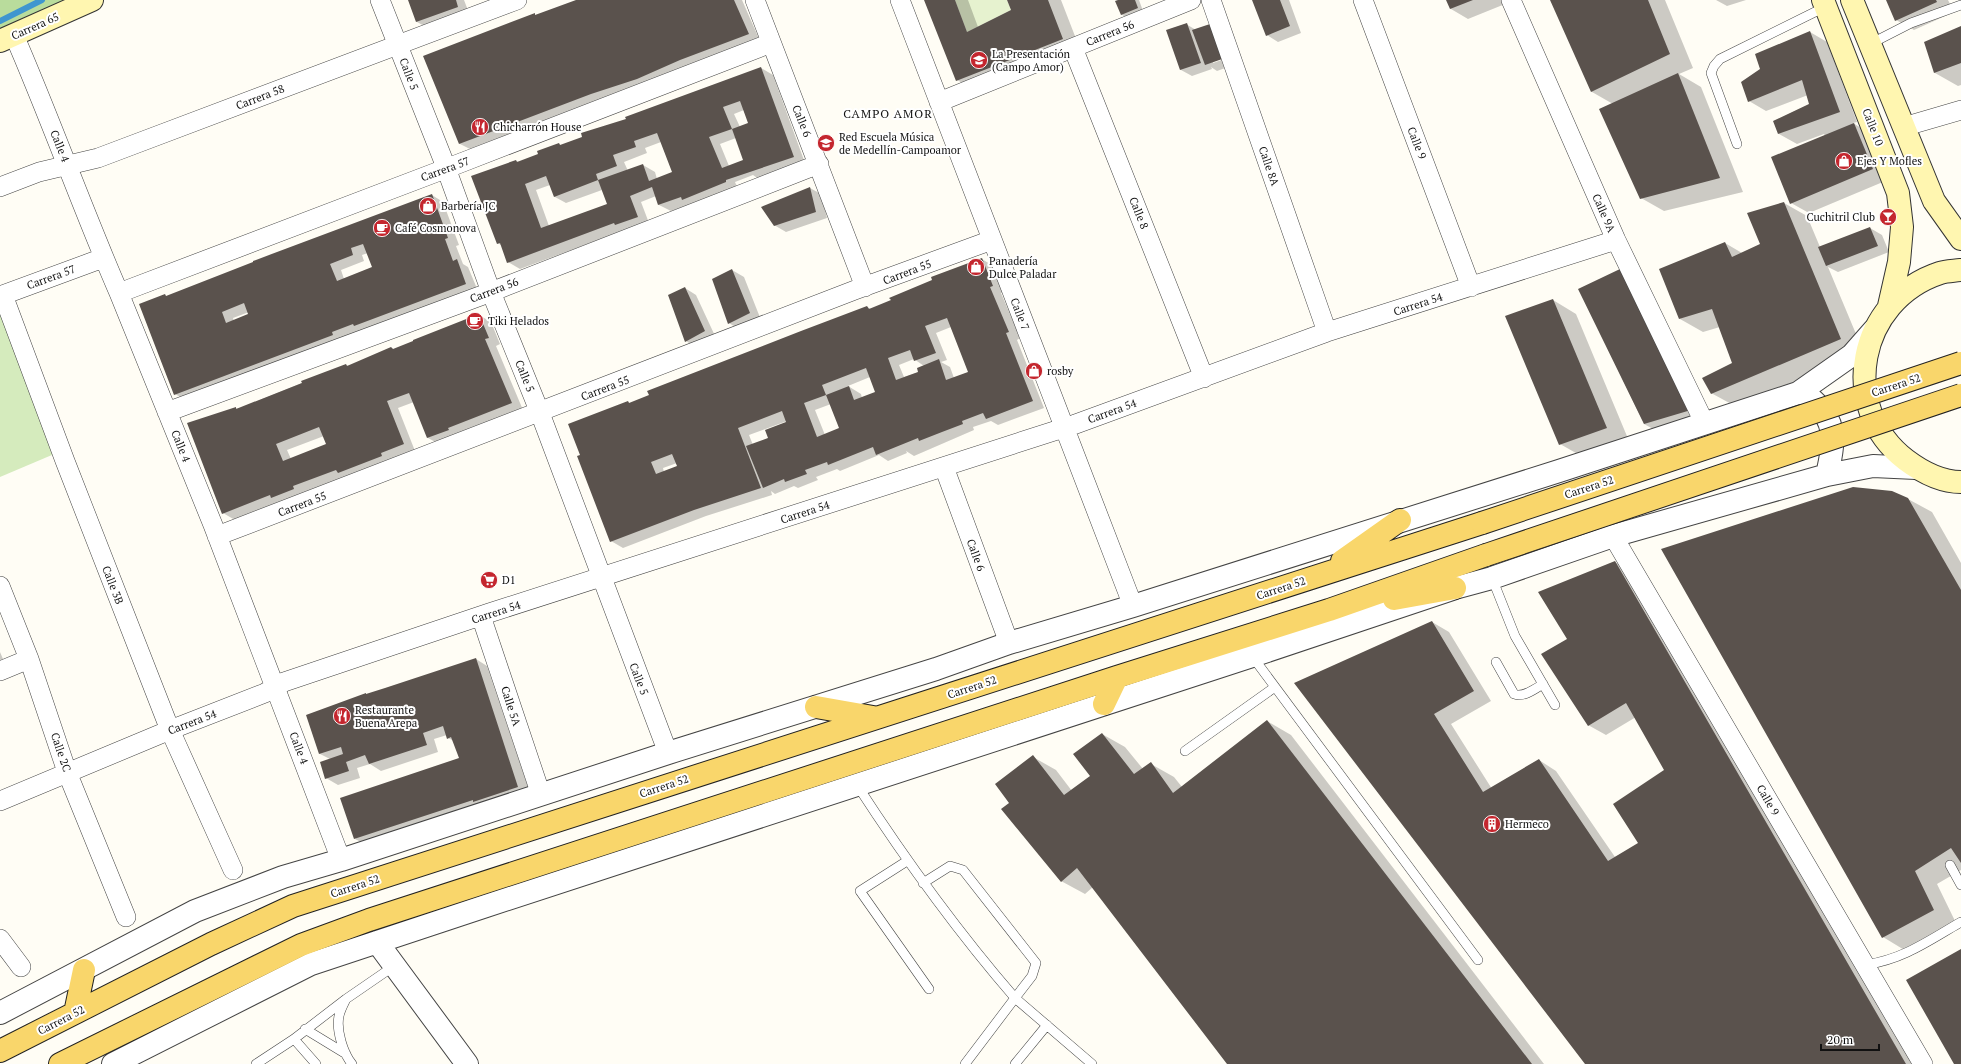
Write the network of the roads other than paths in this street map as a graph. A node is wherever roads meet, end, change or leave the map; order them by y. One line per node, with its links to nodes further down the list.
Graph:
1 (92, 0): 14 (main road, Carrera 65)
2 (380, 0): 17 (street, Calle 5)
3 (518, 0): 17 (street, Carrera 58)
4 (755, 0): 15 (street, Calle 6)
5 (900, 0): 19 (street, Calle 7)
6 (1191, 0): 18 (street, Carrera 56)
7 (1211, 0): 39 (street, Calle 8A)
8 (1363, 0): 33 (street, Calle 9)
9 (1511, 0): 29 (street, Calle 9A)
10 (1852, 0): 16 (main road)
11 (1824, 3): 22 (lane); 37 (main road, Calle 10)
12 (1949, 4): 13 (lane); 16 (lane)
13 (1961, 5)
14 (7, 38): 24 (street, Calle 4)
15 (771, 43): 23 (street, Calle 6); 25 (street, Carrera 57)
16 (1870, 44): 21 (main road)
17 (399, 45): 24 (street, Carrera 58); 25 (street, Calle 5)
18 (1073, 48): 19 (street, Carrera 56); 41 (street, Calle 8)
19 (939, 102): 28 (street, Calle 7)
20 (1961, 110): 21 (street)
21 (1903, 127): 27 (main road)
22 (1738, 144)
23 (819, 164): 32 (street, Calle 6); 34 (street, Carrera 56)
24 (68, 166): 26 (street, Carrera 58); 30 (street, Calle 4)
25 (446, 168): 34 (street, Calle 5); 35 (street, Carrera 57)
26 (0, 187)
27 (1961, 239)
28 (992, 240): 32 (street, Carrera 55); 47 (street, Calle 7)
29 (1616, 240): 33 (street, Carrera 54); 46 (street, Calle 9A)
30 (103, 258): 35 (street, Calle 4); 36 (street, Carrera 57)
31 (1961, 270): 37 (main road)
32 (865, 287): 45 (street, Carrera 55)
33 (1471, 287): 39 (street, Carrera 54)
34 (491, 292): 44 (street, Carrera 56); 45 (street, Calle 5)
35 (119, 293): 44 (street, Calle 4)
36 (1, 296): 76 (street, Calle 3B)
37 (1889, 306): 38 (main road)
38 (1874, 330): 42 (street); 49 (main road)
39 (1327, 332): 41 (street, Carrera 54)
40 (1961, 363): 55 (main road, Carrera 52, bridge)
41 (1204, 378): 47 (street, Carrera 54)
42 (1798, 393): 46 (street); 50 (street)
43 (1961, 395): 61 (main road, bridge)
44 (167, 412): 53 (street, Calle 4)
45 (540, 413): 53 (street, Carrera 55); 56 (street, Calle 5)
46 (1704, 422): 52 (street)
47 (1064, 427): 48 (street, Carrera 54); 60 (street, Calle 7)
48 (944, 468): 56 (street, Carrera 54); 63 (street, Calle 6)
49 (1916, 468): 50 (street); 51 (main road)
50 (1827, 475): 54 (street)
51 (1958, 484)
52 (1400, 520): 55 (main road); 60 (street)
53 (217, 536): 71 (street, Calle 4)
54 (1613, 536): 57 (street); 94 (street, Calle 9)
55 (1325, 574): 75 (main road, Carrera 52)
56 (601, 578): 62 (street, Carrera 54); 78 (street, Calle 5)
57 (1492, 578): 59 (street); 69 (lane)
58 (0, 586): 65 (street, Calle 2C)
59 (1455, 588): 61 (main road); 64 (street)
60 (1133, 606): 63 (street)
61 (1329, 610): 68 (main road)
62 (481, 616): 71 (street, Carrera 54); 81 (street, Calle 5A)
63 (1009, 643): 74 (street)
64 (1252, 656): 70 (lane); 72 (street)
65 (30, 659): 67 (street); 79 (street, Calle 2C)
66 (1496, 662): 69 (lane)
67 (0, 671)
68 (1117, 677): 72 (main road); 108 (main road)
69 (1543, 684): 73 (lane)
70 (1276, 687): 77 (lane); 93 (lane)
71 (274, 688): 76 (street, Carrera 54); 83 (street, Calle 4)
72 (1104, 704): 80 (street)
73 (1555, 704)
74 (816, 707): 75 (main road); 78 (street)
75 (876, 718): 102 (main road, Carrera 52)
76 (170, 730): 79 (street, Carrera 54); 86 (street, Calle 3B)
77 (1185, 751)
78 (668, 753): 81 (street)
79 (67, 772): 82 (street, Carrera 54); 89 (street, Calle 2C)
80 (857, 785): 84 (lane); 92 (street)
81 (541, 795): 83 (street)
82 (0, 801)
83 (341, 860): 97 (street)
84 (907, 861): 87 (lane); 98 (lane)
85 (1950, 865): 88 (lane)
86 (233, 870)
87 (923, 883): 99 (lane); 99 (lane)
88 (1961, 885)
89 (126, 917)
90 (1961, 922): 94 (lane)
91 (0, 939): 96 (street)
92 (377, 942): 95 (street); 109 (street)
93 (1478, 960)
94 (1865, 965): 117 (street, Calle 9)
95 (394, 966): 100 (lane); 113 (street)
96 (21, 967)
97 (84, 970): 101 (street); 102 (main road)
98 (929, 989)
99 (1015, 998): 103 (lane); 114 (lane)
100 (346, 999): 104 (lane); 107 (lane)
101 (0, 1013)
102 (75, 1013): 106 (main road, Carrera 52)
103 (1047, 1025): 115 (lane); 116 (lane)
104 (306, 1029): 105 (lane); 107 (lane)
105 (294, 1039): 110 (lane); 111 (lane)
106 (0, 1051)
107 (346, 1054): 112 (lane)
108 (69, 1062)
109 (113, 1064)
110 (256, 1064)
111 (316, 1064)
112 (352, 1064)
113 (467, 1064)
114 (965, 1064)
115 (1015, 1064)
116 (1092, 1064)
117 (1923, 1064)

